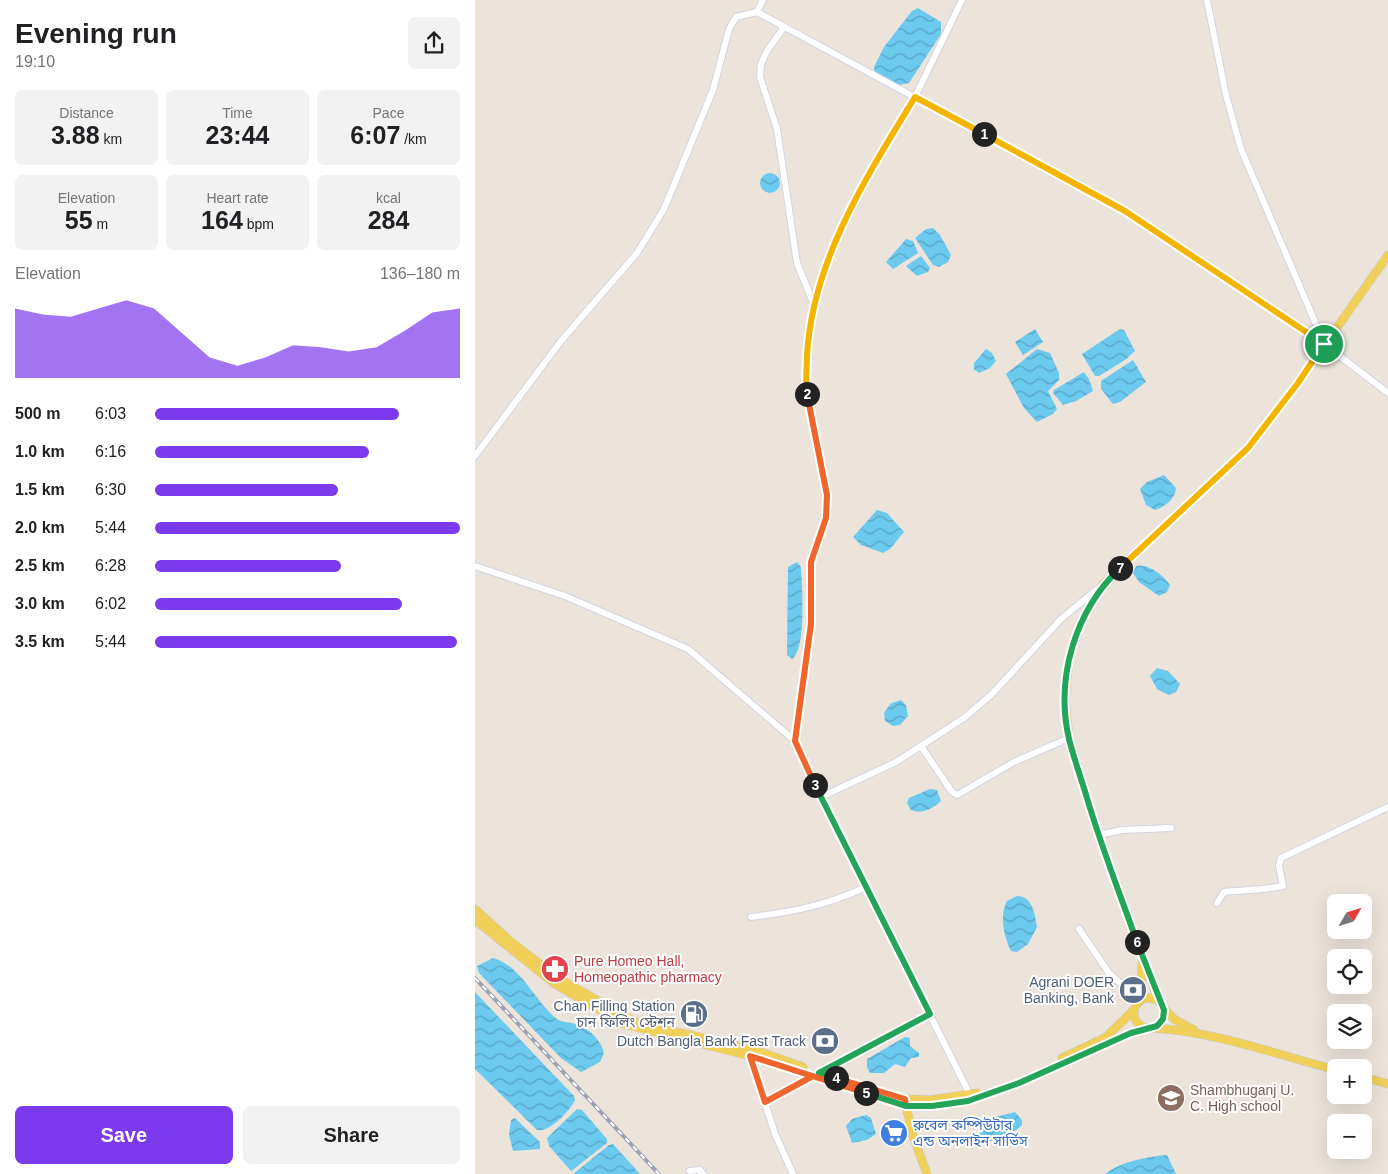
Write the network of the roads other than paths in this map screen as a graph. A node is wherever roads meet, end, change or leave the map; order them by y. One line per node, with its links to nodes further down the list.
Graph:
1 (763, 0): 4 (street)
2 (962, 0): 6 (street)
3 (1207, 0): 9 (street)
4 (757, 12): 5 (street); 11 (street)
5 (785, 27): 6 (street); 8 (street)
6 (915, 97): 8 (street); 9 (street)
7 (1388, 256): 9 (main road)
8 (813, 305): 15 (street)
9 (1324, 344): 10 (street); 13 (main road)
10 (1388, 393)
11 (475, 456)
12 (475, 566): 15 (street)
13 (1103, 584): 14 (main road); 16 (street)
14 (1069, 738): 16 (street); 20 (main road)
15 (795, 741): 17 (street)
16 (921, 746): 17 (street)
17 (821, 797): 21 (street)
18 (1388, 807): 22 (street)
19 (1171, 828): 20 (street)
20 (1099, 835): 27 (main road)
21 (866, 887): 24 (street); 30 (street)
22 (1217, 903)
23 (475, 909): 35 (main road)
24 (751, 917)
25 (475, 920): 33 (main road)
26 (1079, 929): 29 (street)
27 (1141, 954): 28 (main road); 29 (main road)
28 (1161, 1004): 29 (main road); 31 (main road); 32 (main road)
29 (1136, 1005): 31 (main road); 38 (main road)
30 (930, 1014): 35 (street); 38 (street)
31 (1151, 1028): 32 (main road); 40 (main road)
32 (1205, 1036): 34 (main road)
33 (750, 1056): 35 (main road); 39 (street)
34 (1327, 1068)
35 (816, 1074): 39 (street); 40 (main road)
36 (1372, 1079): 37 (main road)
37 (1388, 1084)
38 (970, 1096): 40 (main road)
39 (765, 1102): 43 (street)
40 (905, 1103): 44 (main road)
41 (690, 1171): 42 (street)
42 (703, 1174)
43 (793, 1174)
44 (927, 1174)

